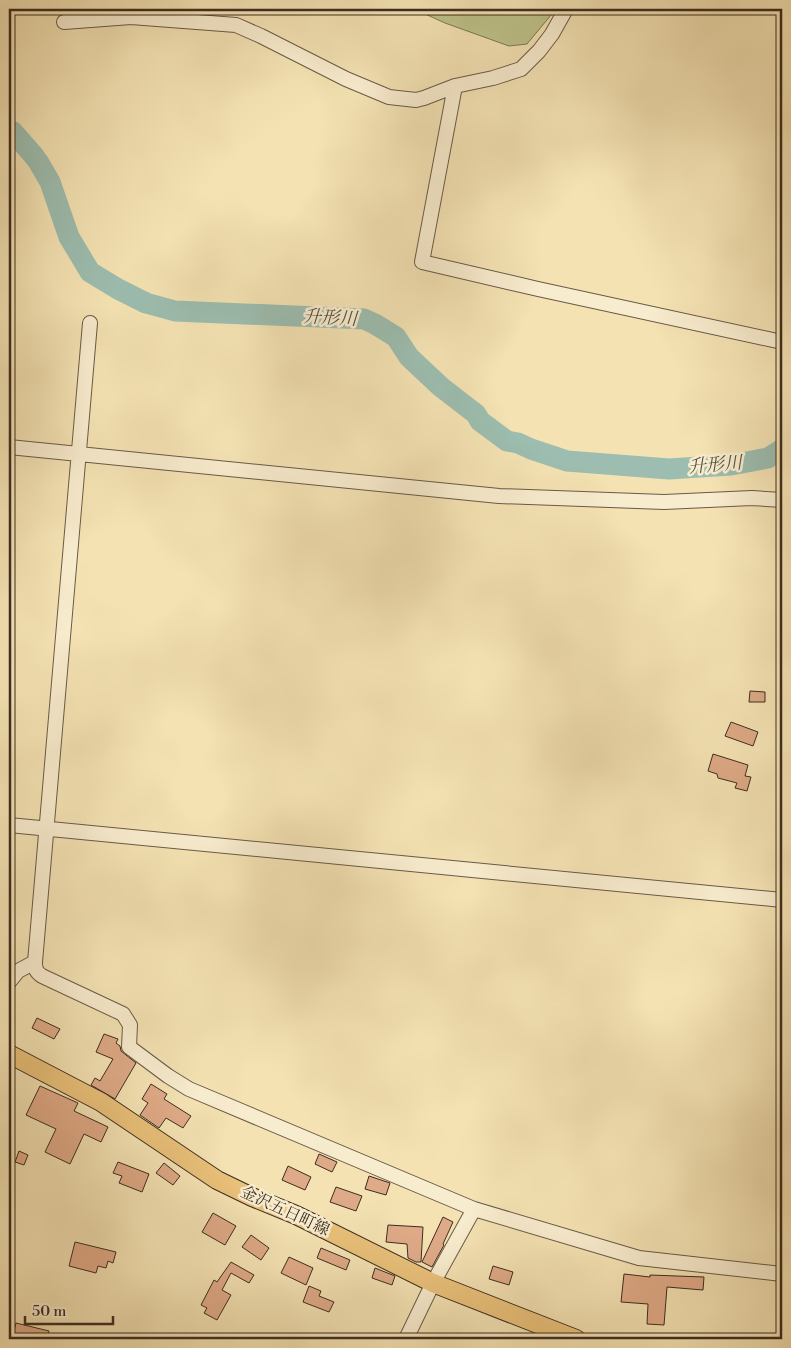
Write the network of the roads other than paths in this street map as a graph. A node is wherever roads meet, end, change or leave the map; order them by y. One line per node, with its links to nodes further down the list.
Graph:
1 (566, 9): 3 (street)
2 (64, 22): 3 (street)
3 (456, 86): 5 (street)
4 (90, 323): 7 (street)
5 (782, 342)
6 (9, 447): 7 (street)
7 (79, 453): 8 (street); 10 (street)
8 (782, 500)
9 (9, 825): 10 (street)
10 (47, 829): 11 (street); 12 (street)
11 (782, 900)
12 (35, 962): 13 (street); 15 (street)
13 (9, 982)
14 (9, 1054): 17 (main road, 金沢五日町線)
15 (474, 1209): 16 (street); 17 (street)
16 (782, 1274)
17 (433, 1283): 18 (street); 19 (main road, 金沢五日町線)
18 (406, 1339)
19 (576, 1339)

